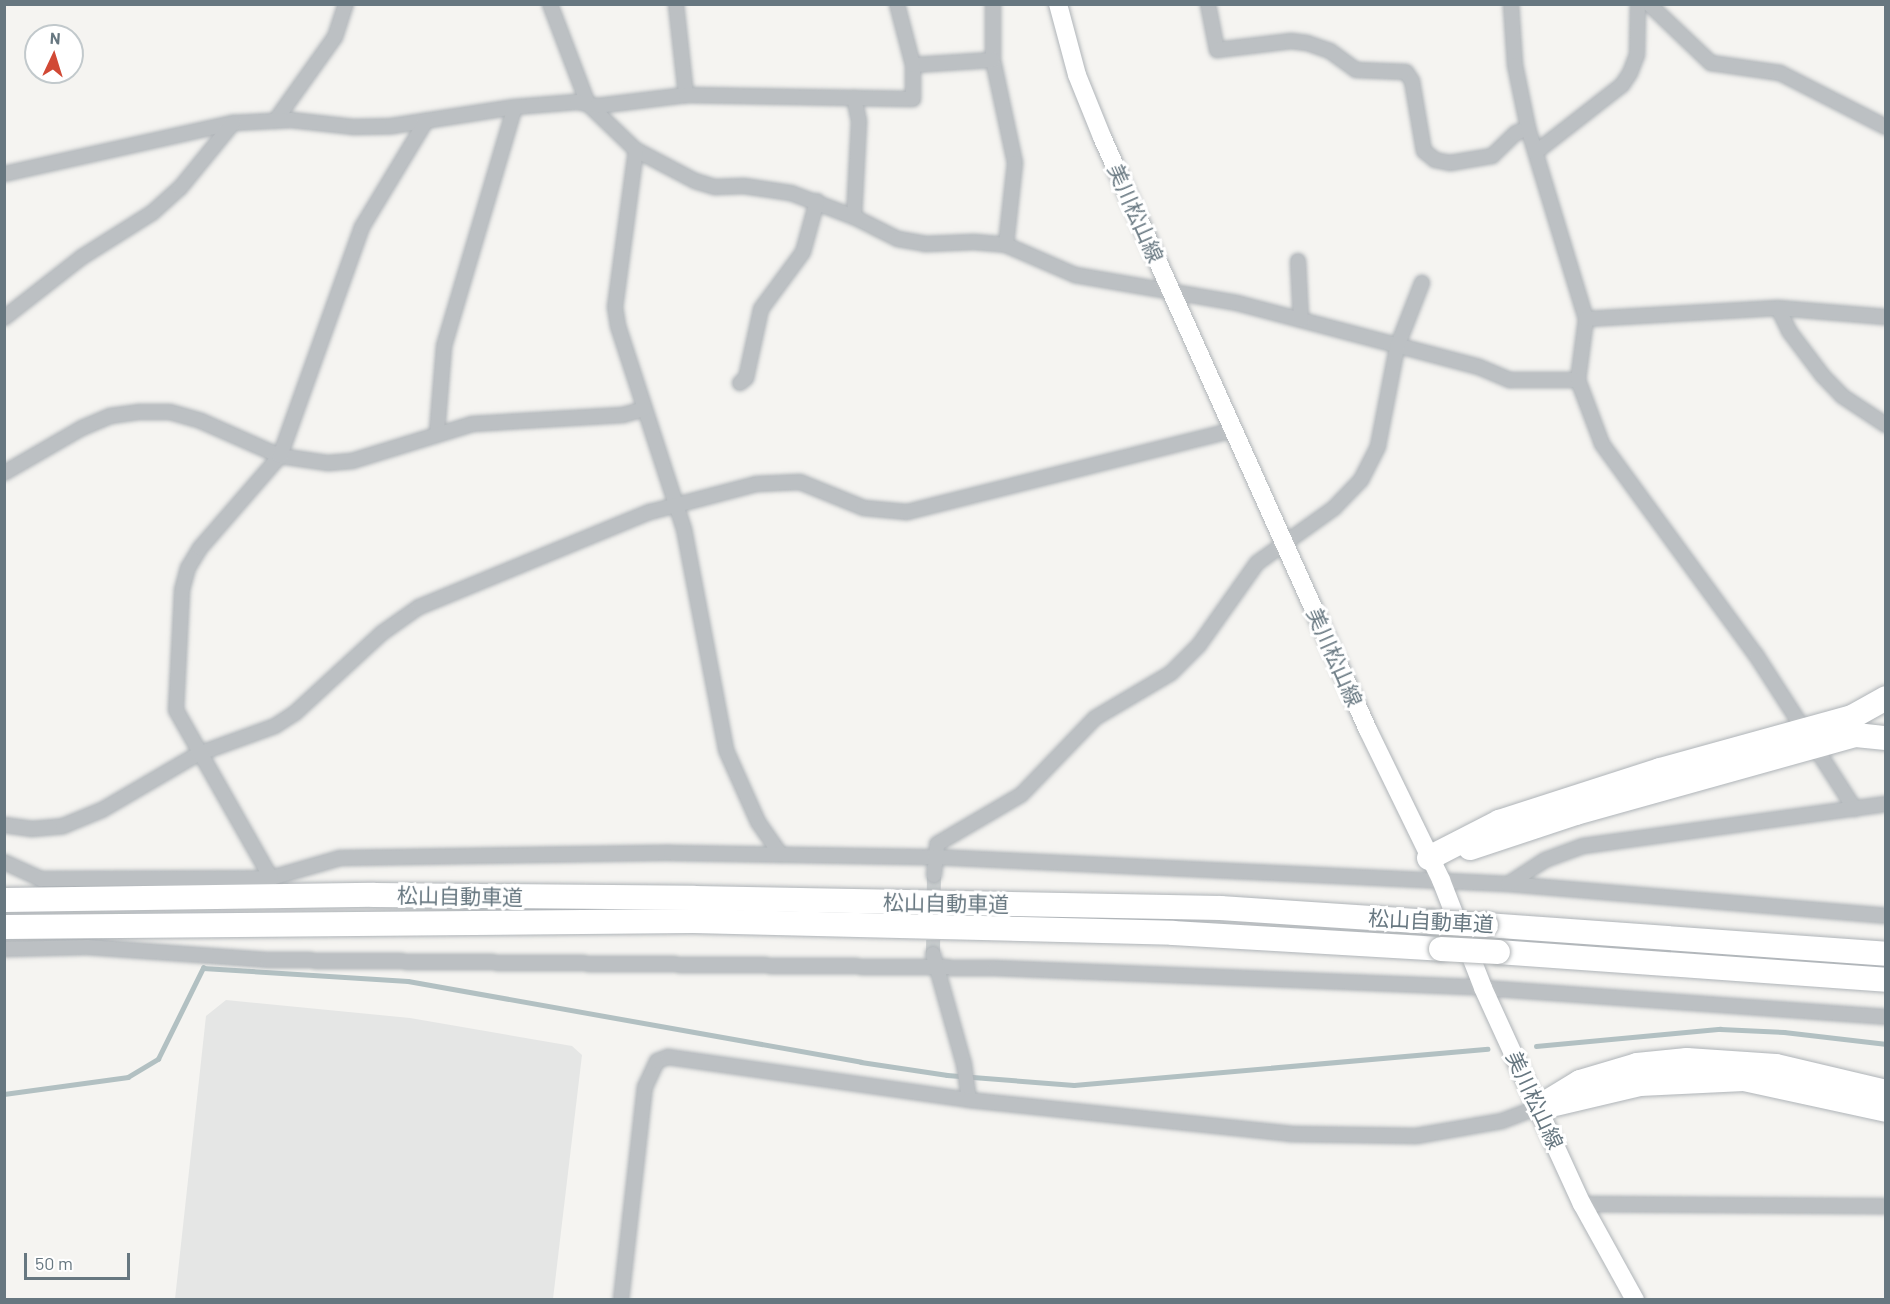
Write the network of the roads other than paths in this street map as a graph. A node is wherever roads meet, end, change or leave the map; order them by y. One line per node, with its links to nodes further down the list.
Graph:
1 (346, 4): 17 (street)
2 (550, 4): 15 (street)
3 (676, 4): 13 (street)
4 (897, 4): 12 (street)
5 (993, 4): 11 (street)
6 (1058, 4): 30 (main road, 美川松山線)
7 (1208, 4): 21 (street)
8 (1511, 4): 21 (street)
9 (1638, 4): 23 (street)
10 (1649, 4): 20 (street)
11 (993, 60): 12 (street); 27 (street)
12 (913, 65): 14 (street)
13 (686, 95): 14 (street); 15 (street)
14 (854, 98): 26 (street)
15 (588, 105): 16 (street); 22 (street)
16 (515, 107): 18 (street); 42 (street)
17 (275, 121): 18 (street); 19 (street)
18 (426, 121): 43 (street)
19 (233, 123): 24 (street); 33 (street)
20 (1886, 127)
21 (1528, 128): 23 (street)
22 (636, 150): 25 (street); 39 (street)
23 (1536, 152): 35 (street)
24 (4, 174)
25 (817, 201): 26 (street); 38 (street)
26 (854, 217): 27 (street)
27 (1006, 245): 30 (street)
28 (1298, 261): 34 (street)
29 (1422, 283): 36 (street)
30 (1173, 294): 34 (street); 41 (main road, 美川松山線)
31 (1778, 308): 32 (street); 35 (street); 40 (street)
32 (1886, 317)
33 (4, 318)
34 (1301, 320): 36 (street)
35 (1586, 320): 37 (street)
36 (1398, 347): 37 (street); 46 (street)
37 (1578, 380): 49 (street)
38 (740, 383)
39 (644, 409): 42 (street); 45 (street)
40 (1886, 425)
41 (1234, 430): 45 (street); 46 (main road, 美川松山線)
42 (437, 432): 43 (street)
43 (280, 456): 44 (street); 50 (street)
44 (4, 473)
45 (675, 506): 50 (street); 54 (street)
46 (1286, 546): 55 (street); 56 (main road, 美川松山線)
47 (1886, 698): 49 (highway)
48 (1886, 738): 49 (highway)
49 (1809, 739): 52 (street); 56 (highway)
50 (198, 754): 53 (street); 59 (street)
51 (1886, 804): 52 (street)
52 (1855, 809): 61 (street)
53 (4, 825)
54 (781, 855): 55 (street); 59 (street)
55 (934, 857): 58 (street); 60 (street)
56 (1429, 858): 60 (main road, 美川松山線)
57 (4, 862): 59 (street)
58 (934, 875)
59 (271, 878)
60 (1441, 880): 61 (street); 72 (main road, 美川松山線)
61 (1508, 884): 63 (street)
62 (4, 900): 66 (highway, 松山自動車道, bridge)
63 (1886, 916)
64 (4, 927): 69 (highway, 松山自動車道, bridge)
65 (4, 949): 68 (street)
66 (1880, 953)
67 (933, 954): 68 (street)
68 (935, 969): 72 (street); 75 (street)
69 (1808, 973): 70 (highway, 松山自動車道); 71 (highway)
70 (1886, 980)
71 (1886, 986)
72 (1483, 988): 73 (street); 76 (main road, 美川松山線)
73 (1886, 1017)
74 (1886, 1092): 76 (highway)
75 (969, 1100): 76 (street); 80 (street)
76 (1539, 1107): 77 (highway); 78 (main road, 美川松山線)
77 (1886, 1110)
78 (1582, 1204): 79 (street); 81 (main road, 美川松山線)
79 (1886, 1206)
80 (621, 1299)
81 (1635, 1299)

